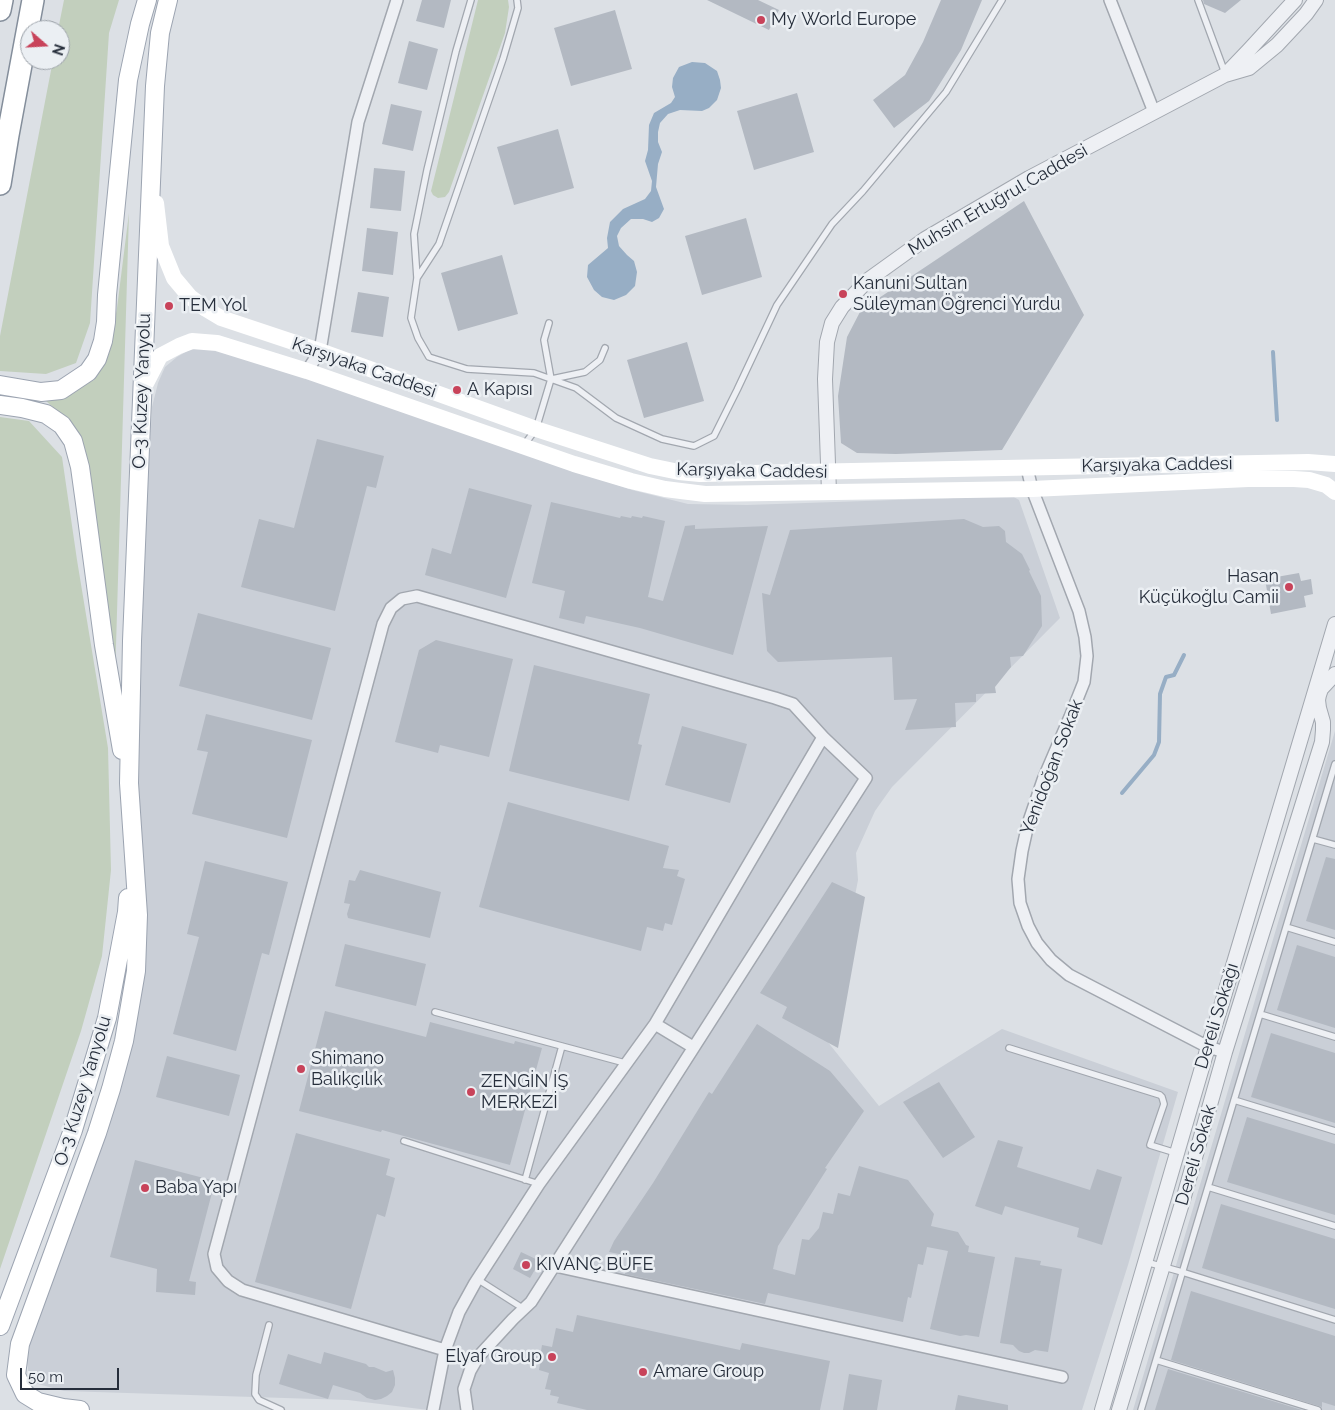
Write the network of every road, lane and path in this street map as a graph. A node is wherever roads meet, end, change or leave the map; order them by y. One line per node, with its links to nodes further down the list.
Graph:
1 (2, 0): 13 (highway)
2 (33, 0): 17 (highway)
3 (147, 0): 24 (main road)
4 (168, 0): 16 (main road, O-3 Kuzey Yanyolu)
5 (397, 0): 21 (street)
6 (470, 0): 18 (lane)
7 (517, 0): 18 (lane)
8 (1002, 0): 23 (lane)
9 (1110, 0): 15 (street)
10 (1198, 0): 14 (lane)
11 (1295, 0): 14 (street, Muhsin Ertuğrul Caddesi)
12 (1316, 0): 14 (street, Muhsin Ertuğrul Caddesi)
13 (0, 10)
14 (1225, 75): 15 (street, Muhsin Ertuğrul Caddesi)
15 (1154, 112): 31 (street, Muhsin Ertuğrul Caddesi)
16 (152, 167): 21 (main road, Karşıyaka Caddesi); 25 (main road, O-3 Kuzey Yanyolu)
17 (0, 184)
18 (417, 278): 23 (lane)
19 (549, 323): 23 (lane)
20 (605, 348): 23 (lane)
21 (320, 351): 22 (street); 27 (main road, Karşıyaka Caddesi)
22 (307, 371): 25 (main road, Karşıyaka Caddesi); 28 (main road, Karşıyaka Caddesi)
23 (551, 380): 27 (lane)
24 (5, 386)
25 (142, 389): 39 (main road, O-3 Kuzey Yanyolu)
26 (4, 406): 39 (main road)
27 (536, 429): 28 (lane); 31 (main road, Karşıyaka Caddesi)
28 (523, 446): 33 (main road, Karşıyaka Caddesi)
29 (1335, 464): 30 (main road, Karşıyaka Caddesi)
30 (1026, 468): 31 (main road, Karşıyaka Caddesi); 32 (street, Yenidoğan Sokak)
31 (828, 472): 33 (street, Muhsin Ertuğrul Caddesi)
32 (1032, 489): 33 (main road, Karşıyaka Caddesi); 34 (main road, Karşıyaka Caddesi); 50 (street, Yenidoğan Sokak)
33 (829, 492)
34 (1335, 492)
35 (1335, 624): 50 (street, Dereli Sokağı)
36 (1335, 674): 53 (street, Dereli Sokak)
37 (823, 737): 47 (street); 51 (street); 72 (street)
38 (1335, 764): 40 (lane)
39 (129, 783): 42 (main road)
40 (1312, 839): 41 (lane); 43 (lane)
41 (1335, 846)
42 (133, 848): 71 (main road, O-3 Kuzey Yanyolu); 75 (main road)
43 (1286, 928): 44 (lane); 46 (lane)
44 (1335, 942)
45 (435, 1012): 49 (lane)
46 (1260, 1014): 48 (lane); 55 (lane)
47 (655, 1024): 51 (street); 54 (street)
48 (1335, 1037)
49 (562, 1046): 54 (lane); 59 (lane)
50 (1208, 1046): 53 (street, Yenidoğan Sokak); 58 (street, Dereli Sokağı)
51 (693, 1047): 64 (street)
52 (1009, 1048): 58 (lane)
53 (1225, 1052): 65 (street, Dereli Sokak)
54 (625, 1063): 60 (street)
55 (1234, 1100): 56 (lane); 61 (lane)
56 (1335, 1131)
57 (404, 1141): 59 (lane)
58 (1176, 1153): 63 (street, Dereli Sokağı)
59 (525, 1180): 60 (lane)
60 (539, 1184): 67 (street)
61 (1208, 1188): 62 (lane); 66 (lane)
62 (1335, 1226)
63 (1144, 1262): 65 (lane); 79 (street, Dereli Sokağı)
64 (555, 1266): 68 (street); 74 (street)
65 (1162, 1267): 66 (lane); 80 (street, Dereli Sokak)
66 (1182, 1272): 69 (lane); 73 (lane)
67 (477, 1279): 68 (lane); 72 (street)
68 (524, 1309): 78 (street)
69 (1335, 1320)
70 (269, 1325): 76 (lane)
71 (0, 1326)
72 (445, 1350): 77 (street)
73 (1156, 1360): 81 (lane); 82 (lane)
74 (1062, 1377)
75 (80, 1410)
76 (280, 1410)
77 (433, 1410)
78 (468, 1410)
79 (1102, 1410)
80 (1119, 1410)
81 (1141, 1410)
82 (1318, 1410)

